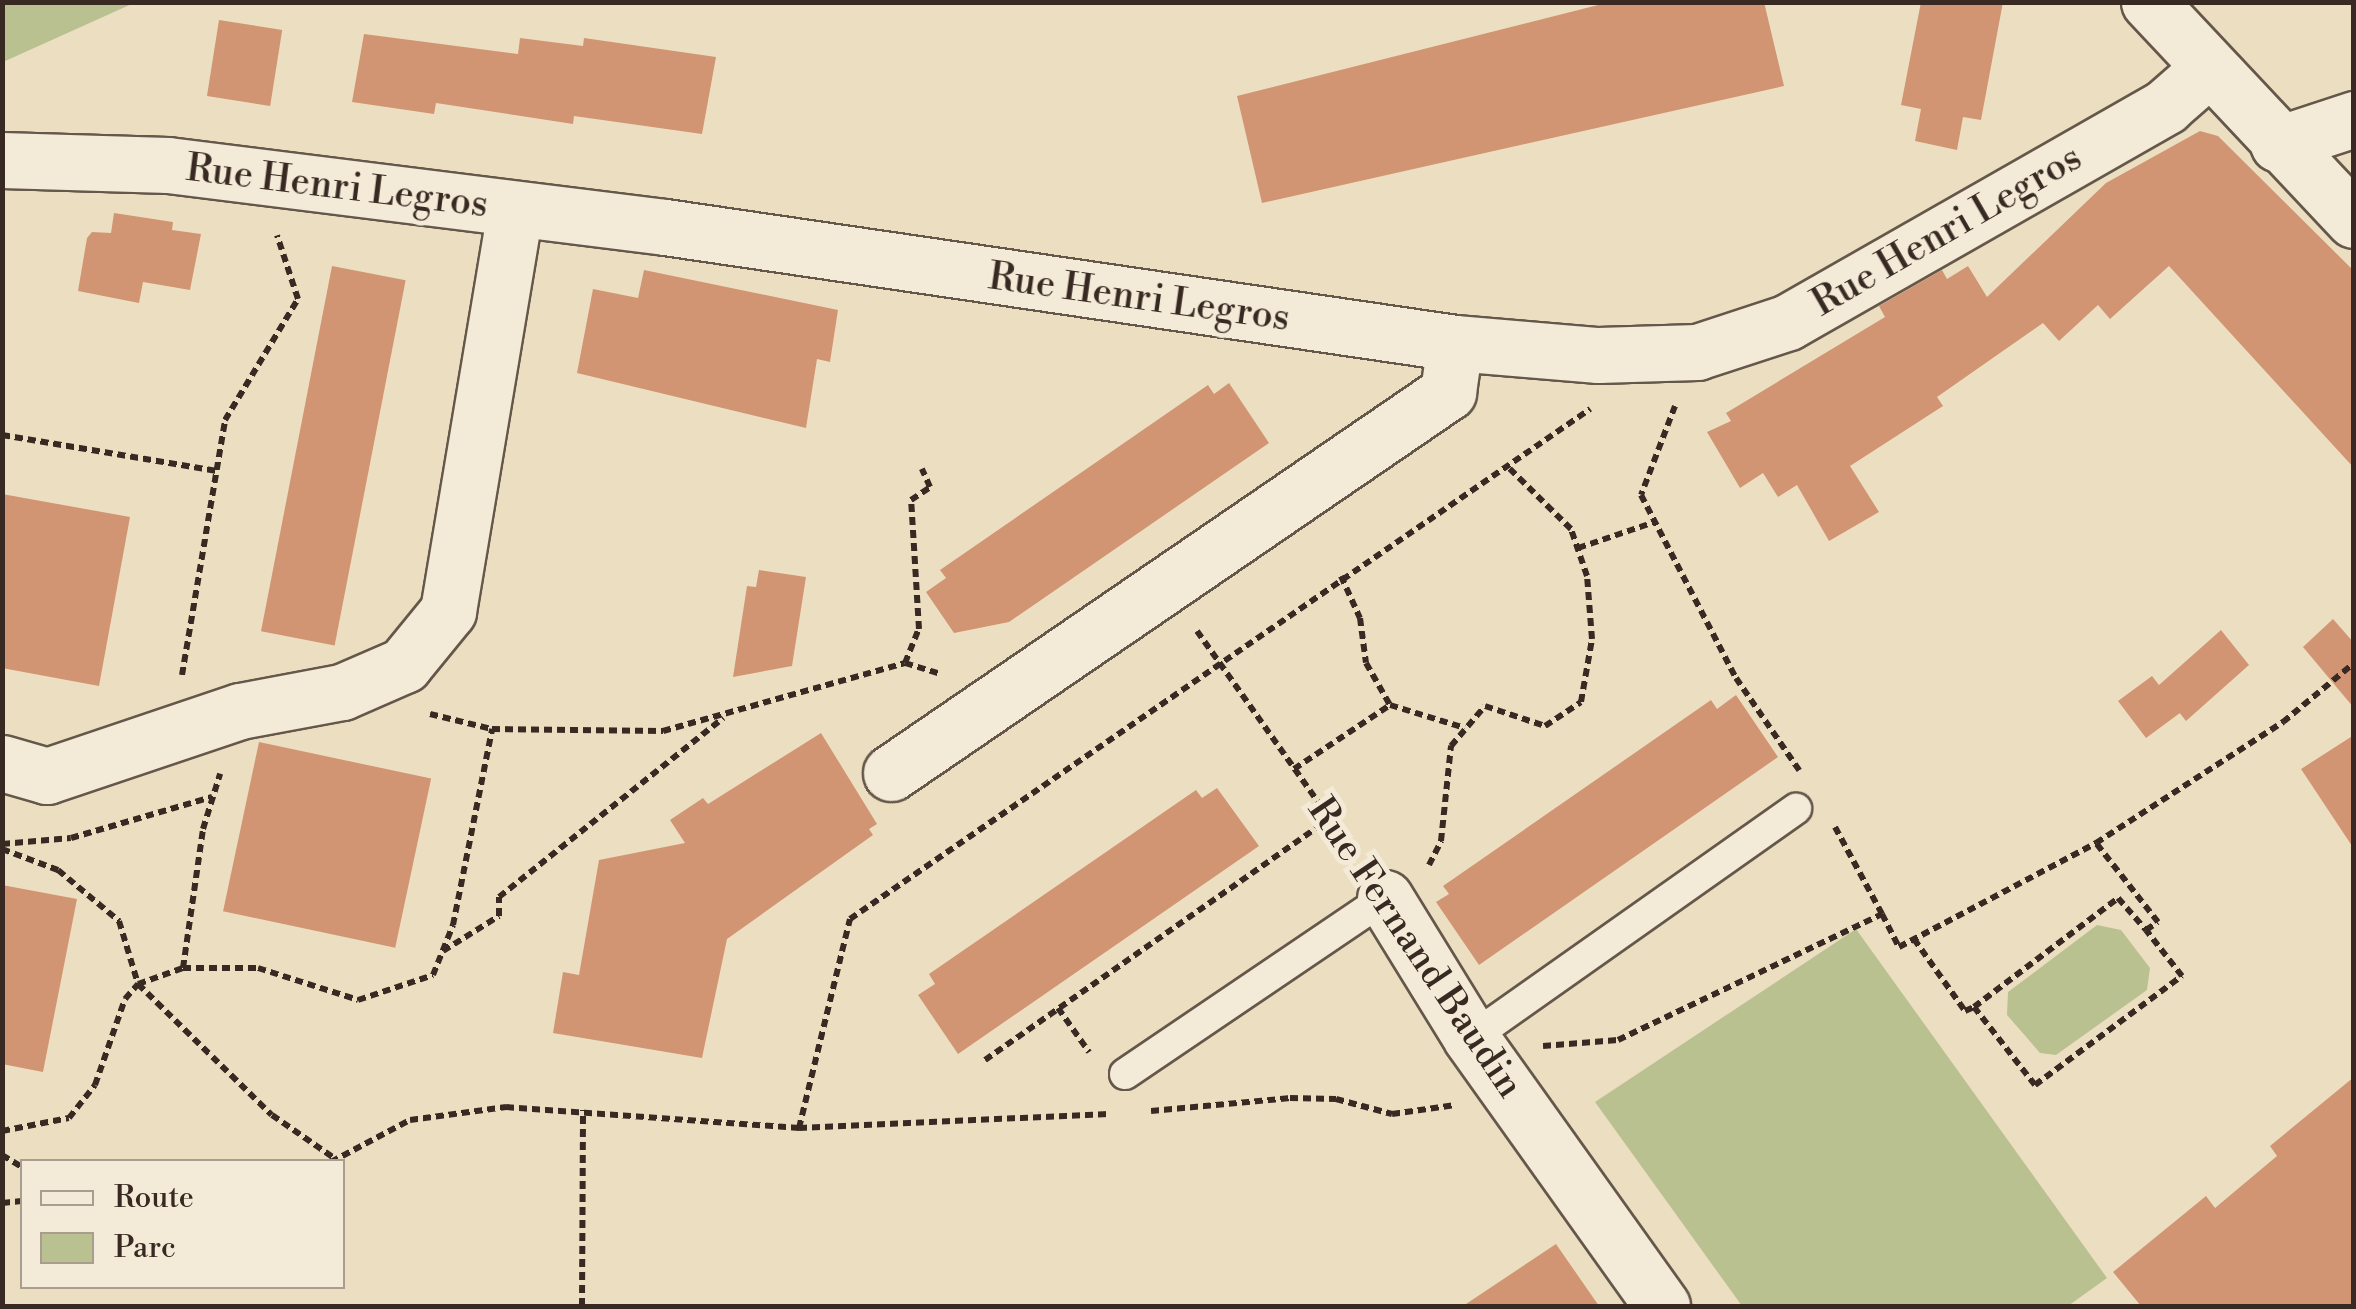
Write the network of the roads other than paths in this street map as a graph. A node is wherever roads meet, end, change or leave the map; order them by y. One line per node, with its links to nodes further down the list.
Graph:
1 (2149, 2): 2 (street)
2 (2206, 71): 4 (street); 8 (street, Rue Henri Legros)
3 (2354, 119): 4 (street)
4 (2278, 144): 7 (street)
5 (2, 160): 6 (street, Rue Henri Legros)
6 (515, 210): 8 (street, Rue Henri Legros); 9 (street)
7 (2354, 220)
8 (1455, 342): 10 (street)
9 (2, 763)
10 (891, 773)
11 (1796, 810): 13 (lane)
12 (1385, 898): 13 (street, Rue Fernand Baudin); 14 (lane)
13 (1484, 1055): 15 (street, Rue Fernand Baudin)
14 (1124, 1074)
15 (1662, 1306)

